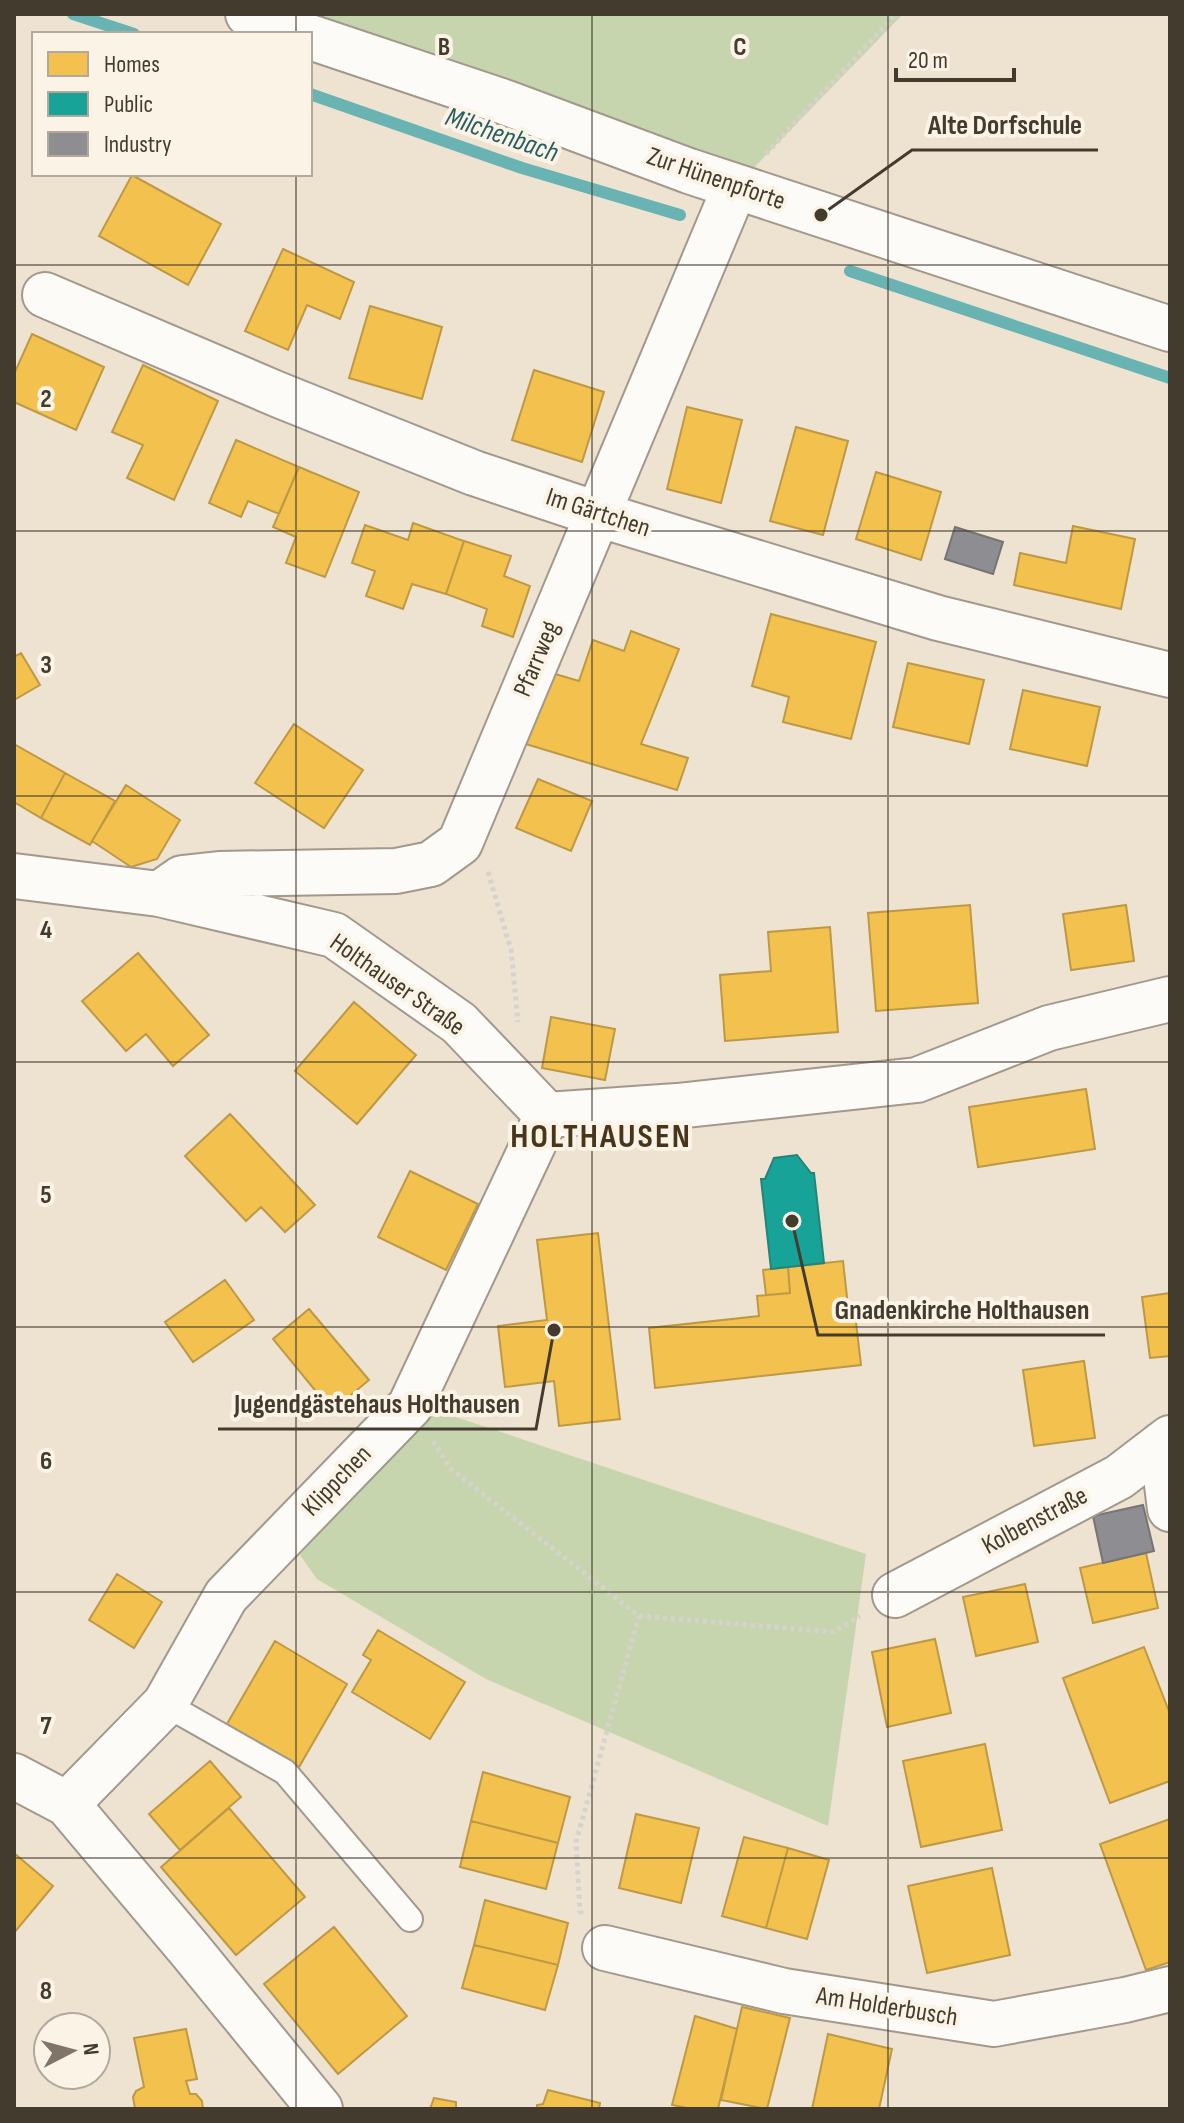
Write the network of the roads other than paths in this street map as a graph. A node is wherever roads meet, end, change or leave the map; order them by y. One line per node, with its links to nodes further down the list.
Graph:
1 (248, 14): 2 (street)
2 (297, 32)
3 (312, 38): 4 (street, Zur Hünenpforte)
4 (735, 187): 6 (street, Zur Hünenpforte); 7 (street, Pfarrweg)
5 (45, 295): 7 (street, Im Gärtchen)
6 (1170, 329)
7 (597, 514): 8 (street, Im Gärtchen); 10 (street, Pfarrweg)
8 (1170, 675)
9 (14, 876): 10 (street, Holthauser Straße)
10 (159, 894): 12 (street, Holthauser Straße)
11 (1170, 999): 12 (street)
12 (547, 1115): 16 (street, Klippchen)
13 (1166, 1441): 14 (street); 15 (street, Kolbenstraße)
14 (1170, 1509)
15 (895, 1595)
16 (165, 1704): 18 (street, Klippchen); 19 (lane)
17 (14, 1776): 18 (street)
18 (67, 1804): 22 (street)
19 (410, 1919)
20 (605, 1948): 21 (street, Am Holderbusch)
21 (1170, 1989)
22 (320, 2109)

